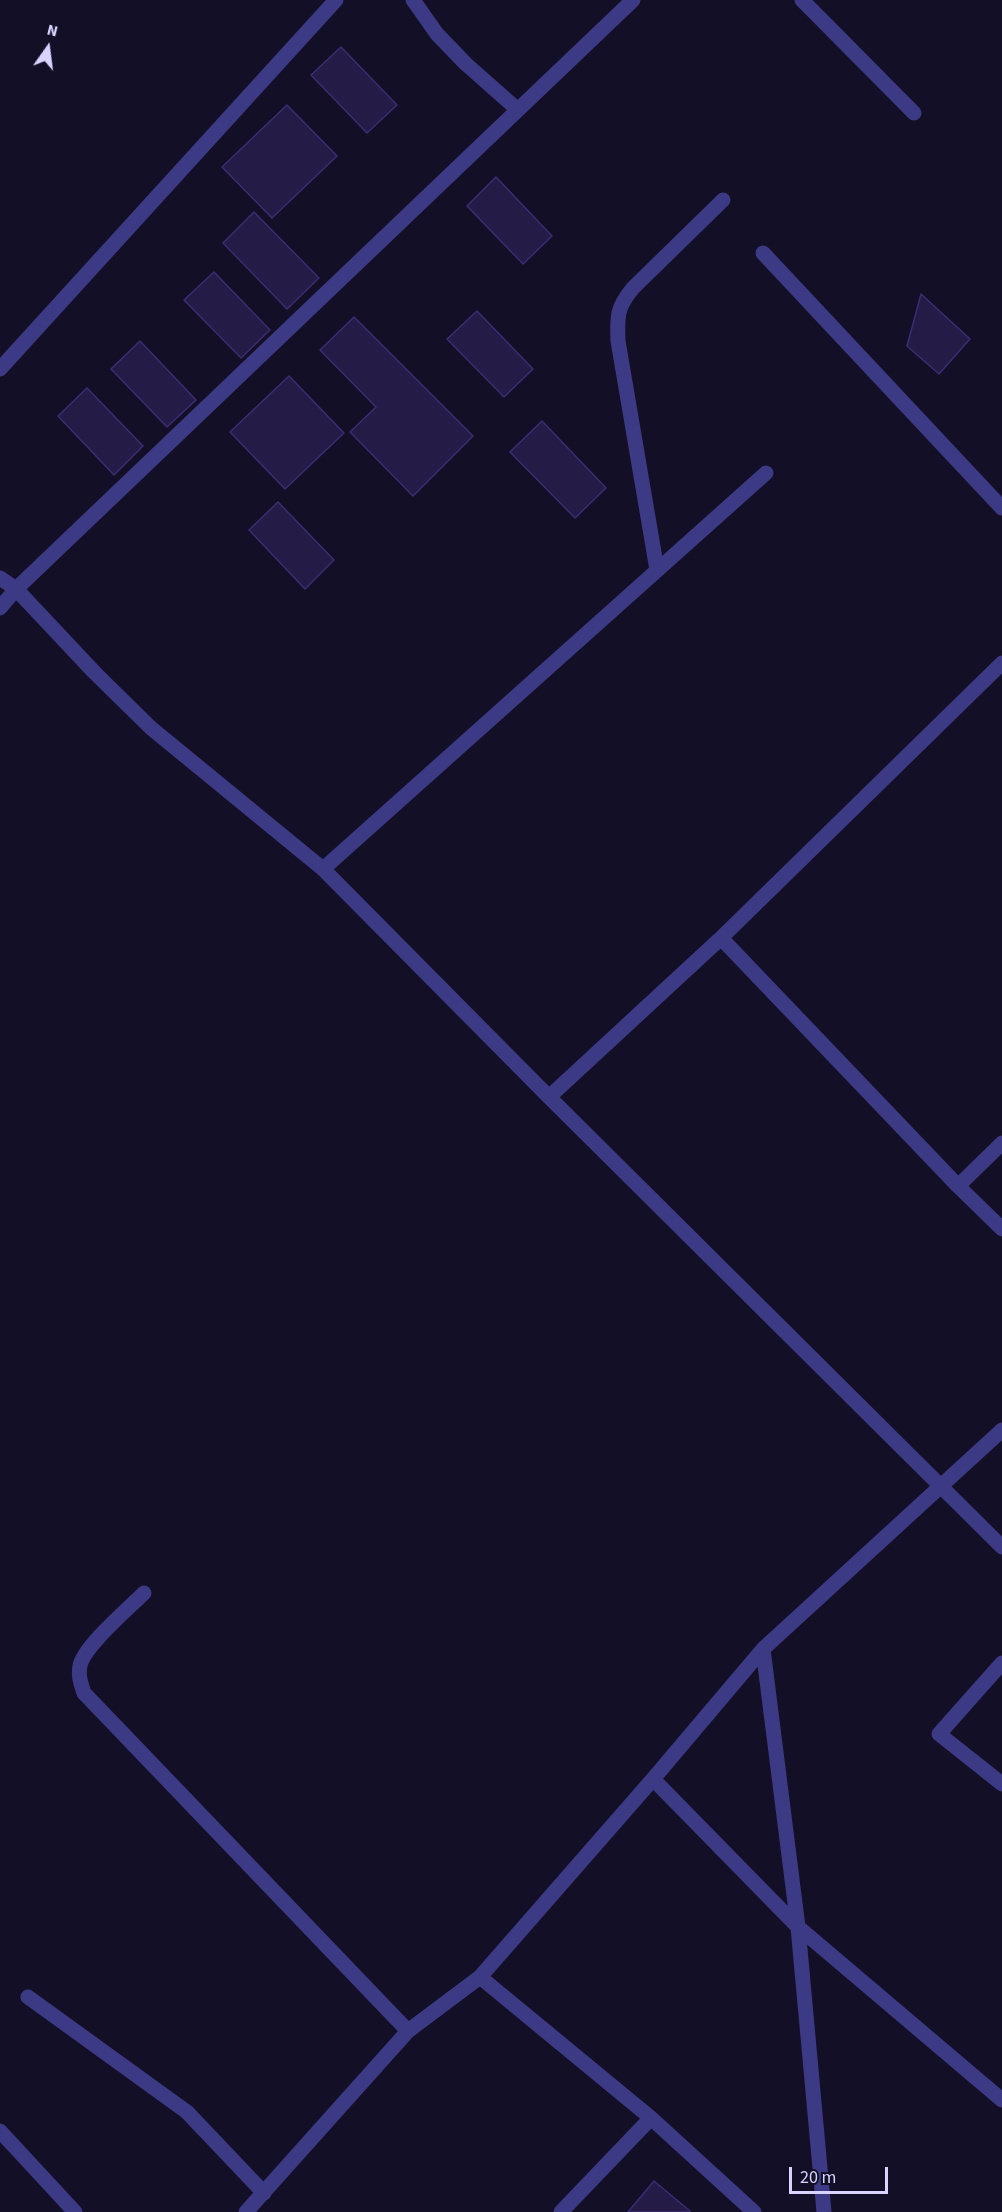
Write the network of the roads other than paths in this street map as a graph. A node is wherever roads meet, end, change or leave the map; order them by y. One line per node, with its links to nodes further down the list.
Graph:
1 (336, 0): 9 (street)
2 (413, 0): 5 (street)
3 (633, 0): 5 (street)
4 (802, 0): 6 (street)
5 (518, 110): 14 (street)
6 (914, 113)
7 (723, 200): 12 (street)
8 (763, 253): 11 (street)
9 (0, 369)
10 (766, 472): 12 (street)
11 (1002, 508)
12 (657, 570): 17 (street)
13 (0, 578): 14 (street)
14 (16, 589): 15 (street); 17 (street)
15 (0, 608)
16 (1001, 666): 18 (street)
17 (323, 869): 19 (street)
18 (722, 938): 19 (street); 21 (street)
19 (549, 1097): 24 (street)
20 (1002, 1143): 21 (street)
21 (958, 1186): 22 (street)
22 (1002, 1229)
23 (1002, 1430): 24 (street)
24 (941, 1486): 25 (street); 27 (street)
25 (1002, 1547)
26 (144, 1593): 34 (street)
27 (763, 1649): 29 (street); 31 (street)
28 (1002, 1663): 30 (street)
29 (653, 1779): 31 (street); 32 (street)
30 (1002, 1784)
31 (798, 1927): 35 (street); 43 (street)
32 (480, 1977): 34 (street); 36 (street)
33 (28, 1997): 38 (street)
34 (408, 2031): 38 (street)
35 (1002, 2100)
36 (651, 2118): 41 (street); 42 (street)
37 (0, 2131): 39 (street)
38 (264, 2193): 40 (street)
39 (75, 2212)
40 (246, 2212)
41 (561, 2212)
42 (754, 2212)
43 (824, 2212)

